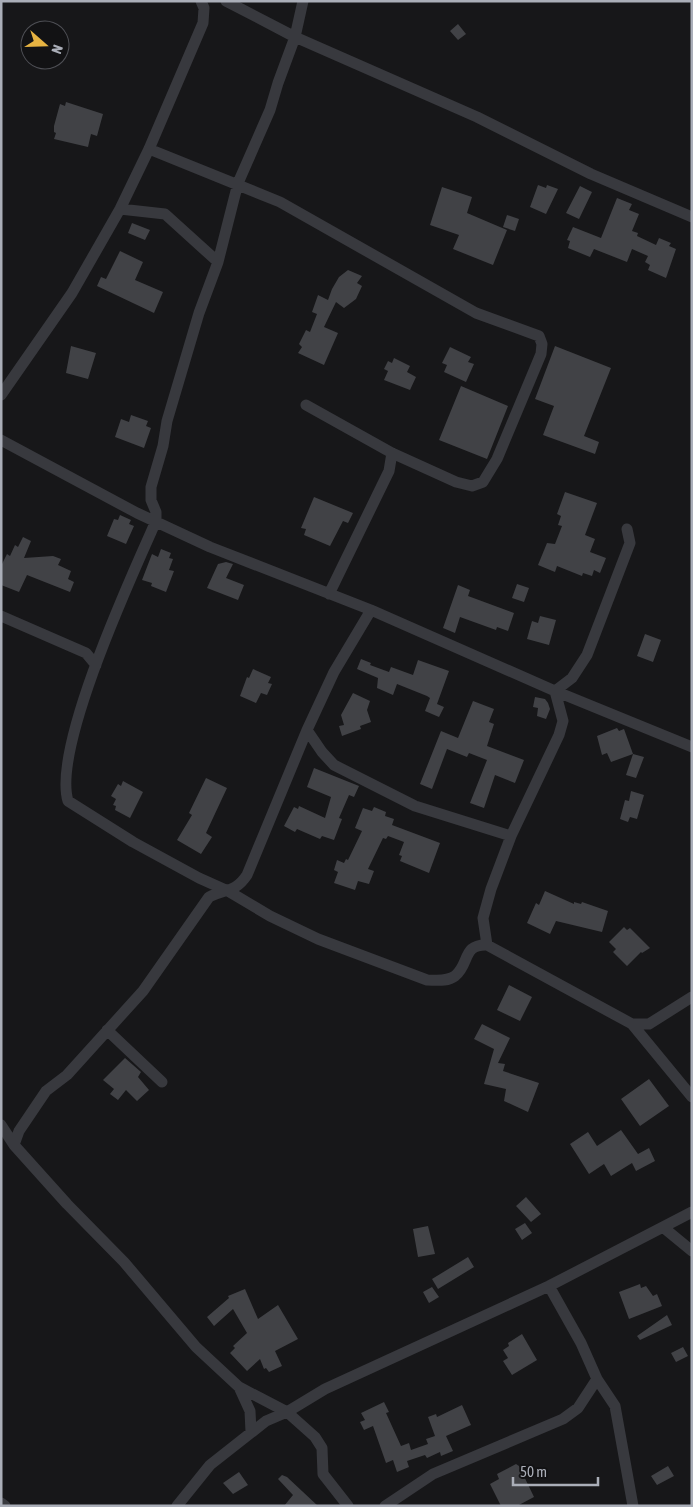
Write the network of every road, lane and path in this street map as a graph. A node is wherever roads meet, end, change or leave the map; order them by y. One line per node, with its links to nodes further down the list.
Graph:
1 (201, 1): 5 (street)
2 (226, 1): 4 (street)
3 (303, 1): 4 (street)
4 (295, 37): 6 (street); 8 (street)
5 (149, 149): 6 (street); 7 (street)
6 (238, 183): 9 (street); 13 (street)
7 (120, 210): 9 (street); 10 (street)
8 (692, 217)
9 (218, 262): 14 (street)
10 (1, 395)
11 (306, 406): 13 (street)
12 (1, 440): 15 (street)
13 (392, 453): 18 (street)
14 (151, 500): 15 (street); 16 (street)
15 (137, 513): 16 (street)
16 (156, 521): 18 (street); 21 (street)
17 (627, 529): 22 (street)
18 (329, 594): 19 (street)
19 (371, 610): 22 (street); 23 (street)
20 (1, 616): 21 (street)
21 (96, 665): 26 (street)
22 (556, 691): 24 (street); 25 (street)
23 (306, 730): 25 (street); 26 (street)
24 (692, 747)
25 (511, 836): 27 (street)
26 (228, 891): 27 (street); 31 (street)
27 (487, 945): 30 (street)
28 (692, 997): 29 (street)
29 (655, 1020): 30 (street); 32 (street)
30 (632, 1024): 32 (street)
31 (107, 1030): 33 (street); 36 (street)
32 (648, 1042): 34 (street)
33 (162, 1082)
34 (692, 1097)
35 (1, 1125): 36 (street)
36 (14, 1145): 42 (street)
37 (692, 1212): 38 (street)
38 (664, 1228): 39 (street); 40 (street)
39 (692, 1251)
40 (549, 1286): 41 (street); 43 (street)
41 (596, 1379): 49 (street); 50 (street)
42 (239, 1388): 43 (street); 44 (street)
43 (287, 1412): 44 (street); 48 (street)
44 (251, 1432): 47 (street)
45 (1, 1503): 46 (street)
46 (5, 1506)
47 (177, 1506)
48 (348, 1506)
49 (385, 1506)
50 (633, 1506)

